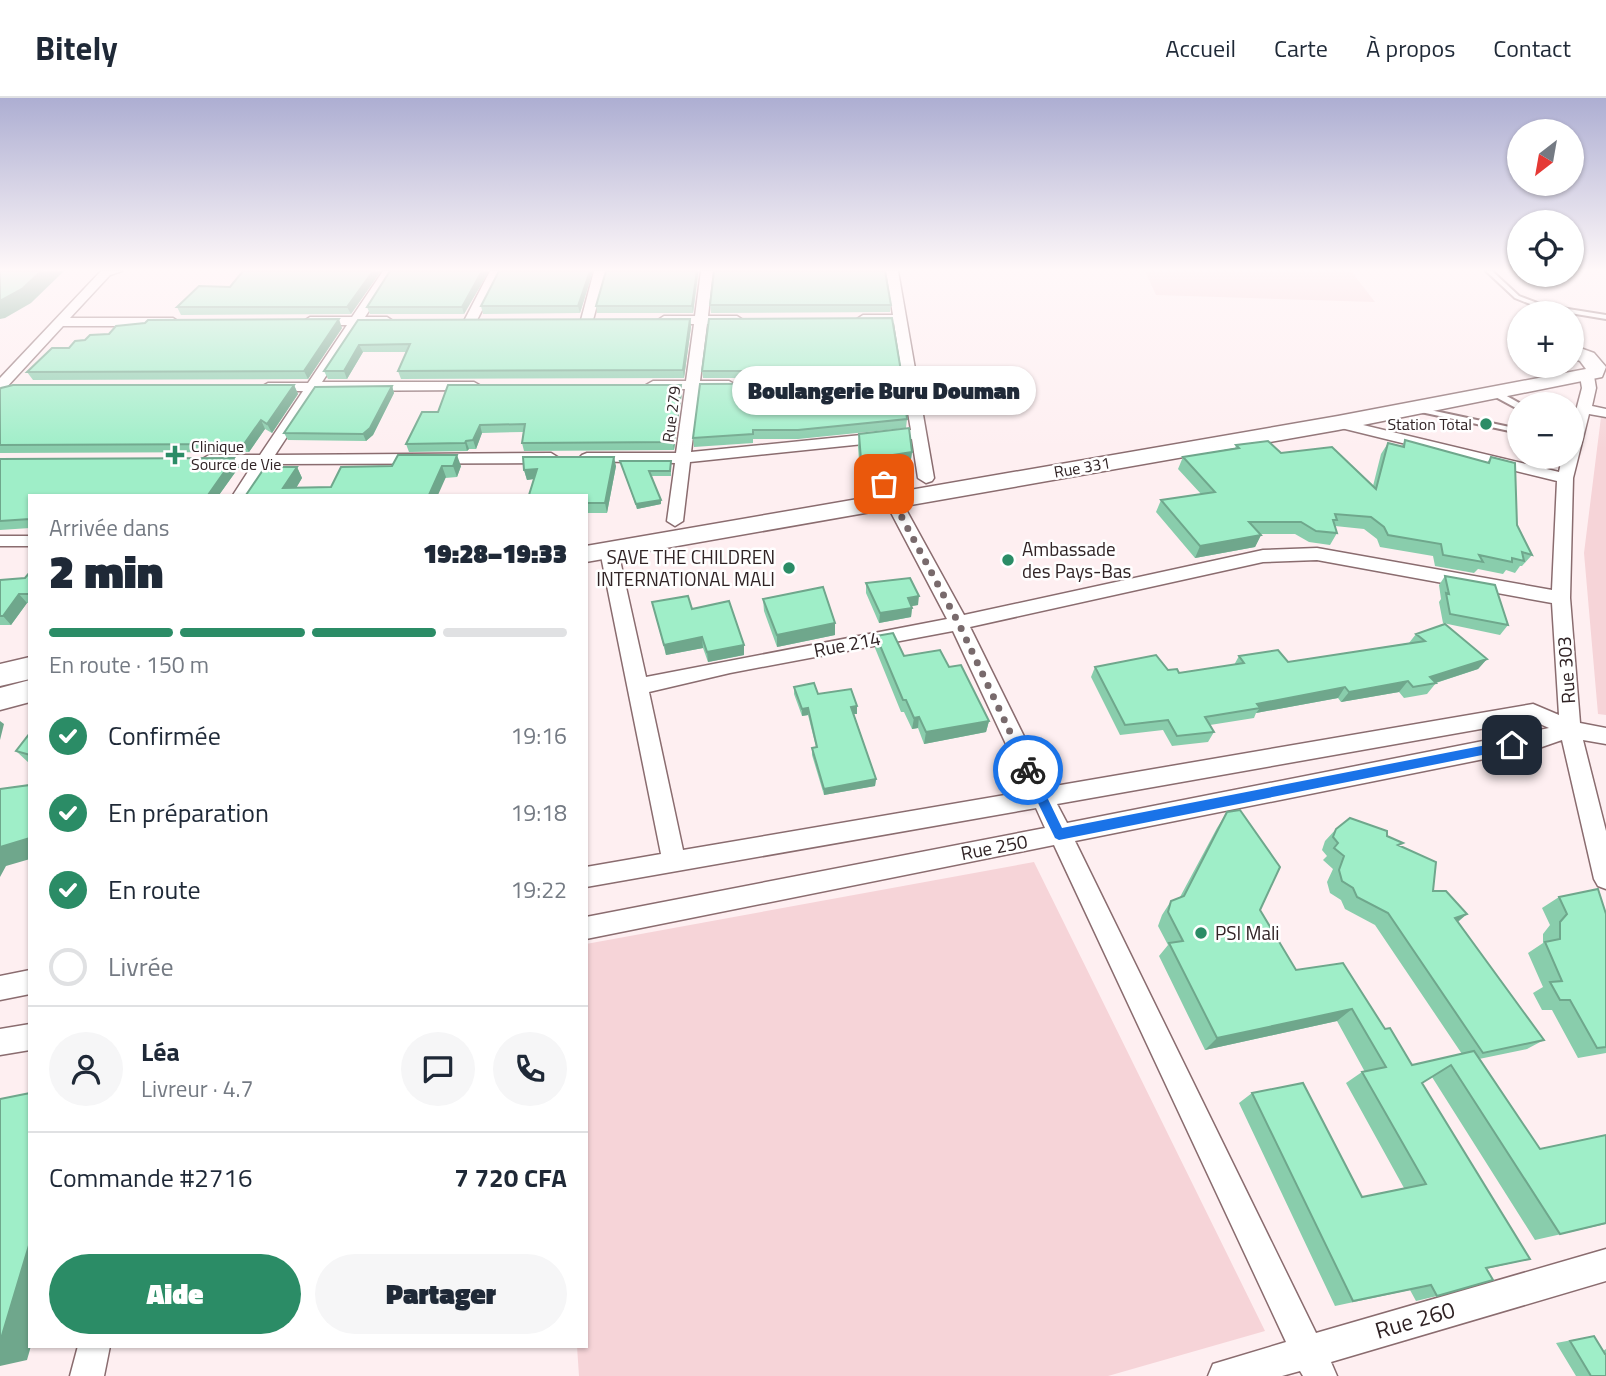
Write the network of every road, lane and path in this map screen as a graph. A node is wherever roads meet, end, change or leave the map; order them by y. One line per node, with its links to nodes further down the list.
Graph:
1 (52, 331): 14 (street)
2 (350, 331): 11 (street)
3 (700, 331): 8 (street, Rue 279)
4 (902, 331): 7 (street)
5 (1595, 368): 16 (street, Rue 331); 18 (street, Rue 303)
6 (1507, 376): 29 (street, Rue 331)
7 (910, 384): 10 (street); 24 (street)
8 (692, 385): 9 (street); 13 (street); 25 (street, Rue 279)
9 (747, 385)
10 (856, 385)
11 (313, 386): 12 (street); 15 (street); 26 (street)
12 (489, 386)
13 (638, 386)
14 (5, 387)
15 (258, 387)
16 (1493, 392): 17 (lane); 19 (street, Rue 331)
17 (1507, 400)
18 (1584, 406)
19 (1414, 408): 22 (street, Rue 331); 23 (lane)
20 (1584, 409): 21 (street)
21 (1606, 413)
22 (1338, 423): 30 (street); 31 (street, Rue 331)
23 (1507, 428)
24 (919, 434): 25 (street); 29 (street)
25 (683, 458): 26 (street); 33 (street, Rue 279)
26 (265, 459): 27 (street); 32 (street)
27 (195, 460)
28 (1567, 469): 30 (street, Rue 303)
29 (926, 478): 31 (street, Rue 331)
30 (1565, 478): 38 (street, Rue 303)
31 (887, 492): 33 (street, Rue 331); 37 (street, Rue 331); 39 (street)
32 (242, 494)
33 (675, 521): 34 (street, Rue 331)
34 (588, 537)
35 (0, 541): 36 (street)
36 (28, 541)
37 (598, 553): 42 (street)
38 (1561, 598): 39 (street, Rue 214); 45 (street, Rue 303)
39 (959, 624): 42 (street, Rue 214); 47 (street)
40 (28, 668): 41 (street)
41 (0, 675)
42 (636, 687): 49 (street)
43 (28, 692): 44 (street)
44 (0, 699)
45 (1570, 729): 46 (street); 47 (street); 48 (street, Rue 250); 51 (street, Rue 303)
46 (1606, 736)
47 (1041, 797): 48 (street); 49 (street)
48 (1059, 834): 52 (street, Rue 250); 59 (street)
49 (674, 860): 50 (street)
50 (588, 877)
51 (1606, 879)
52 (588, 928)
53 (28, 982): 54 (street)
54 (0, 988)
55 (28, 1037): 56 (street)
56 (0, 1042)
57 (1606, 1265): 59 (street, Rue 260)
58 (94, 1348): 60 (street)
59 (1314, 1364): 61 (street, Rue 260)
60 (87, 1376)
61 (1225, 1376)

